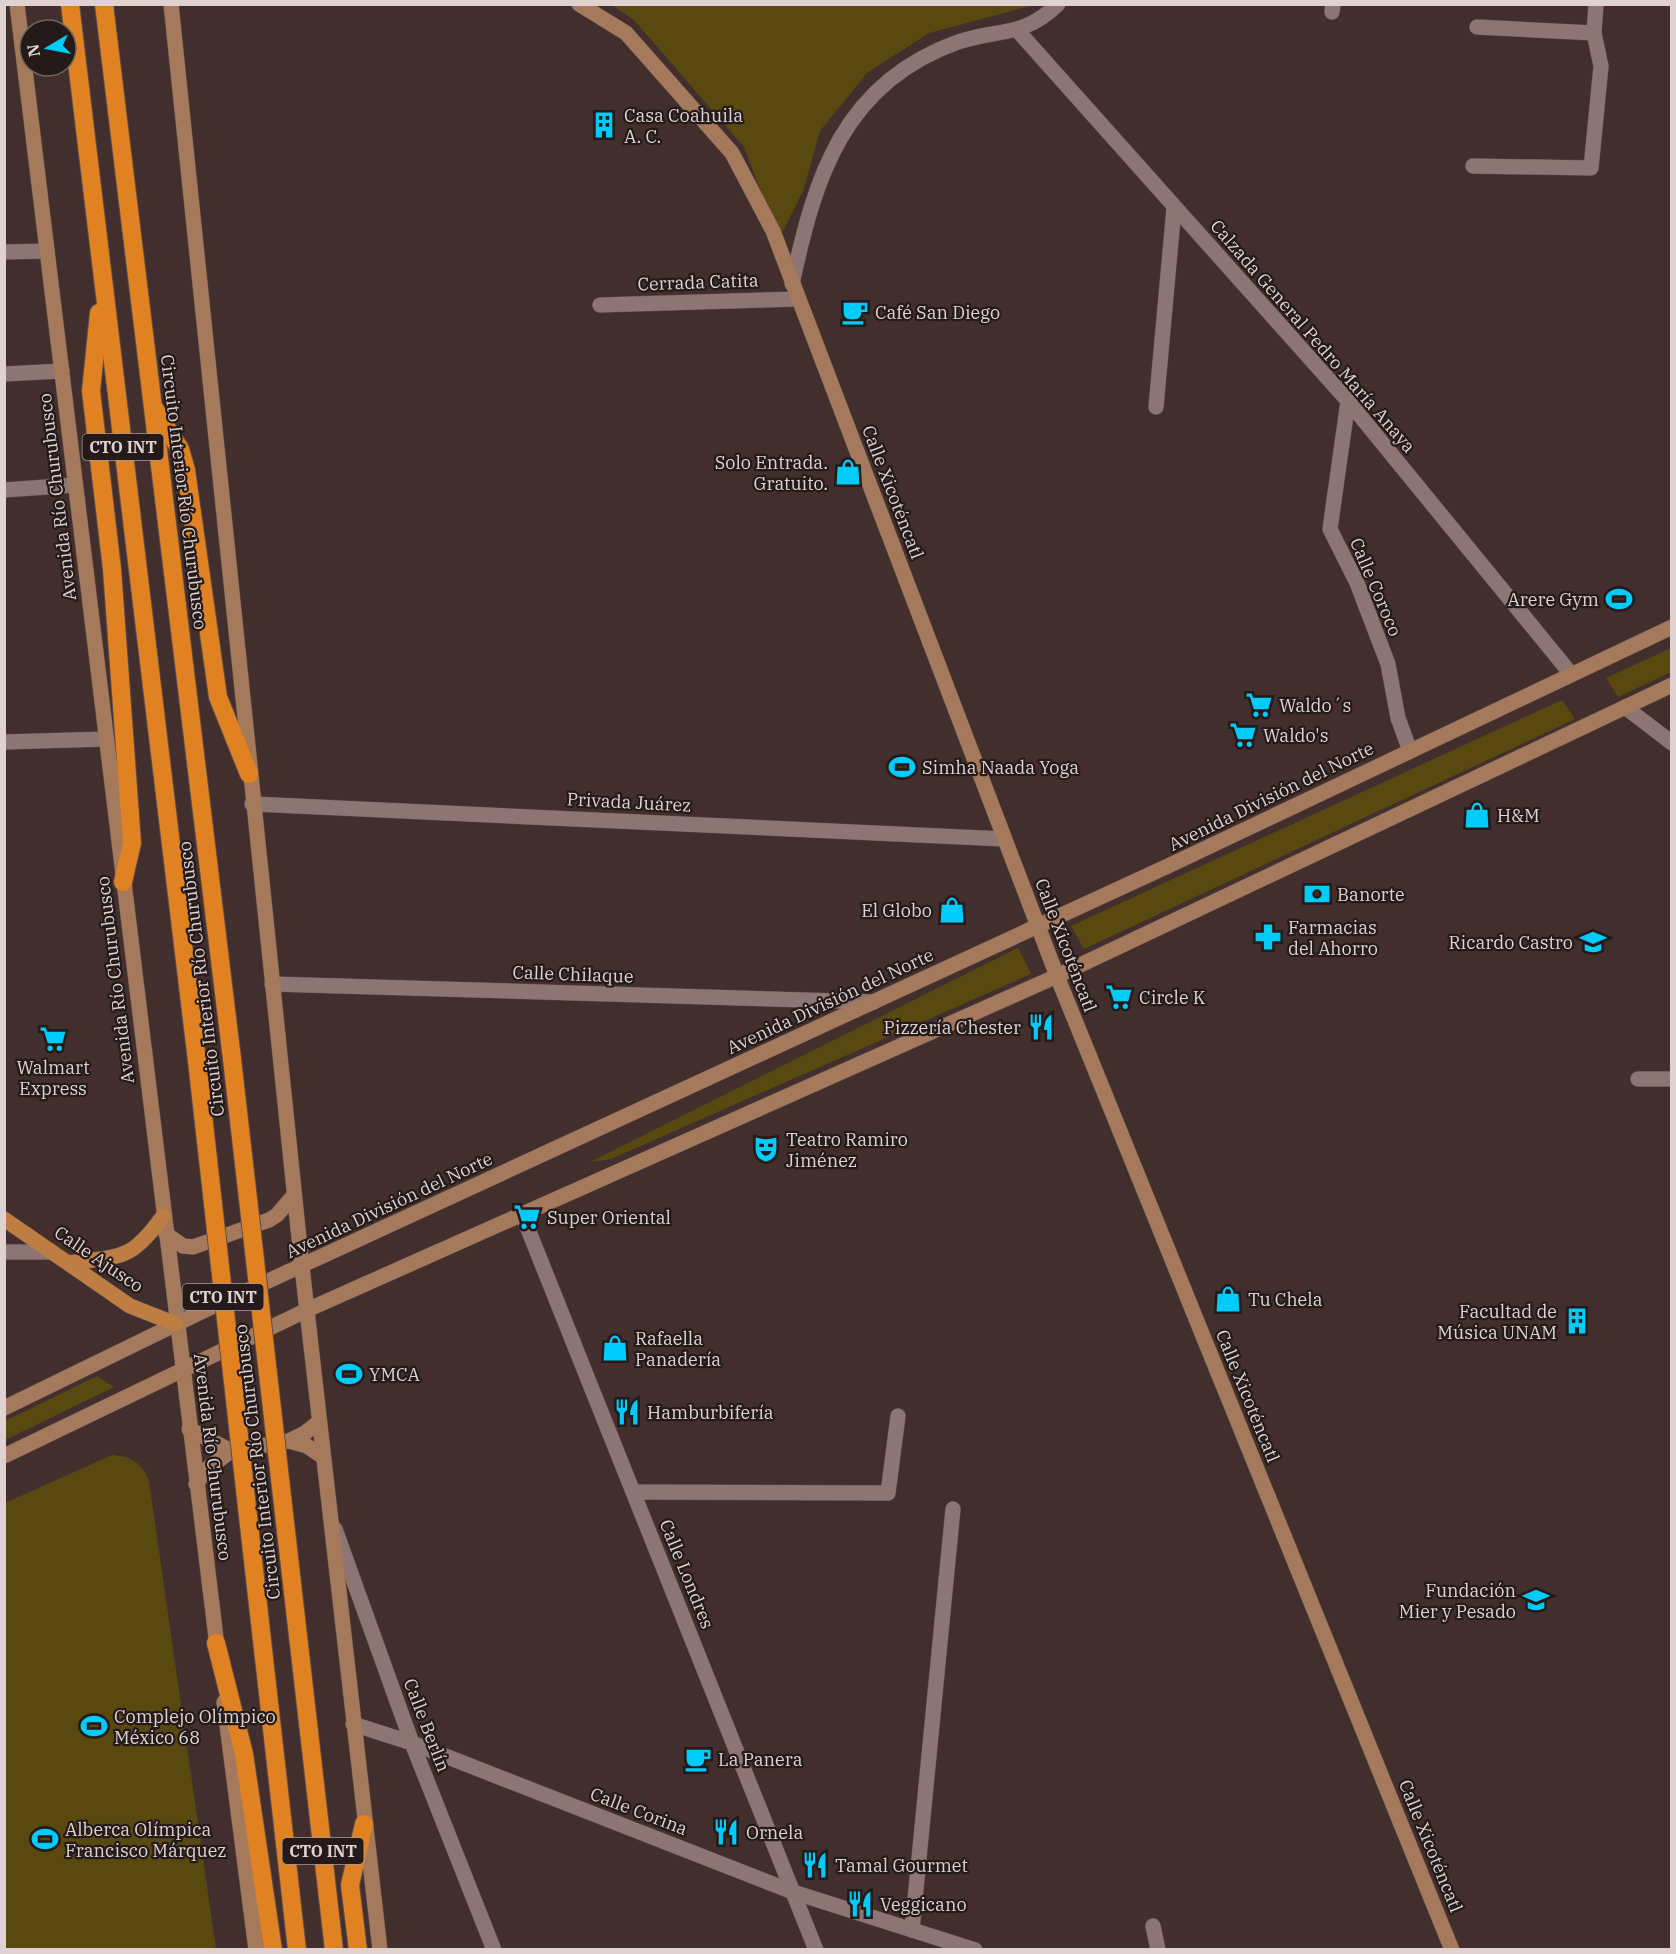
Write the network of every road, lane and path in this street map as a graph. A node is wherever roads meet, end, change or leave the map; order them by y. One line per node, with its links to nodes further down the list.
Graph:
1 (17, 4): 13 (main road, Avenida Río Churubusco / CTO INT)
2 (70, 4): 15 (highway, Circuito Interior Río Churubusco / CTO INT)
3 (104, 4): 22 (highway, Circuito Interior Río Churubusco / CTO INT)
4 (171, 4): 34 (main road, CTO INT)
5 (579, 4): 16 (main road, Calle Xicoténcatl)
6 (1058, 4): 9 (street)
7 (1596, 4): 10 (street)
8 (1478, 27): 10 (street)
9 (1018, 31): 12 (street, Calzada General Pedro María Anaya); 16 (street)
10 (1594, 33): 11 (street)
11 (1473, 166)
12 (1174, 208): 21 (street, Calzada General Pedro María Anaya); 23 (street)
13 (47, 251): 14 (street); 19 (main road, Avenida Río Churubusco / CTO INT)
14 (4, 252)
15 (102, 282): 37 (highway); 77 (highway, Circuito Interior Río Churubusco / CTO INT, bridge)
16 (792, 284): 17 (main road, Calle Xicoténcatl)
17 (797, 299): 18 (street, Cerrada Catita); 36 (main road, Calle Xicoténcatl)
18 (600, 305)
19 (62, 371): 20 (street); 24 (main road, Avenida Río Churubusco / CTO INT)
20 (4, 374)
21 (1348, 401): 27 (street, Calzada General Pedro María Anaya); 33 (street, Calle Coroco)
22 (152, 405): 34 (highway); 78 (highway, Circuito Interior Río Churubusco / CTO INT, bridge)
23 (1156, 407)
24 (75, 485): 25 (street); 30 (main road, Avenida Río Churubusco / CTO INT)
25 (4, 490)
26 (1671, 627): 27 (main road, Avenida División del Norte)
27 (1571, 674): 33 (main road, Avenida División del Norte)
28 (1671, 685): 29 (main road)
29 (1624, 707): 32 (street); 39 (main road)
30 (106, 739): 31 (street); 37 (main road, Avenida Río Churubusco / CTO INT)
31 (4, 742)
32 (1671, 743)
33 (1410, 751): 38 (main road, Avenida División del Norte)
34 (249, 774): 35 (main road, CTO INT)
35 (252, 804): 36 (street, Privada Juárez); 40 (main road, CTO INT)
36 (1004, 839): 38 (main road, Calle Xicoténcatl)
37 (123, 882): 46 (main road, Avenida Río Churubusco / CTO INT)
38 (1038, 927): 39 (main road, Calle Xicoténcatl); 41 (main road, Avenida División del Norte)
39 (1057, 976): 45 (main road); 85 (main road, Calle Xicoténcatl)
40 (272, 984): 41 (street, Calle Chilaque); 44 (main road, CTO INT)
41 (874, 1002): 52 (main road, Avenida División del Norte)
42 (1638, 1079): 43 (street)
43 (1671, 1079)
44 (294, 1195): 48 (main road); 52 (main road, CTO INT)
45 (522, 1214): 53 (main road); 65 (street, Calle Londres)
46 (164, 1216): 48 (main road, Avenida Río Churubusco / CTO INT); 51 (main road)
47 (4, 1218): 50 (main road, Calle Ajusco)
48 (166, 1234): 54 (main road, Avenida Río Churubusco / CTO INT)
49 (4, 1252): 50 (street)
50 (52, 1252): 51 (main road, Calle Ajusco)
51 (69, 1263): 54 (main road, Calle Ajusco)
52 (302, 1267): 53 (main road, CTO INT); 54 (main road, Avenida División del Norte)
53 (307, 1310): 55 (main road); 58 (main road, CTO INT)
54 (176, 1324): 55 (main road, Avenida Río Churubusco / CTO INT); 56 (main road, Avenida División del Norte)
55 (182, 1372): 59 (main road, Avenida Río Churubusco / CTO INT); 62 (main road)
56 (4, 1408)
57 (898, 1416): 65 (street)
58 (319, 1422): 60 (main road); 63 (main road, CTO INT)
59 (189, 1429): 61 (main road); 64 (main road, Avenida Río Churubusco / CTO INT)
60 (290, 1441): 61 (main road); 63 (main road)
61 (231, 1451): 64 (main road)
62 (4, 1456)
63 (323, 1457): 67 (main road, CTO INT)
64 (196, 1484): 68 (main road, Avenida Río Churubusco / CTO INT)
65 (633, 1492): 72 (street, Calle Londres)
66 (953, 1509): 74 (street)
67 (329, 1512): 69 (main road, CTO INT); 70 (street, Calle Berlín)
68 (216, 1643): 75 (main road, Avenida Río Churubusco / CTO INT); 76 (highway)
69 (353, 1724): 70 (street, Calle Corina); 71 (main road, CTO INT)
70 (412, 1743): 72 (street, Calle Corina); 81 (street, Calle Berlín)
71 (364, 1824): 79 (highway); 80 (main road, CTO INT)
72 (793, 1892): 74 (street, Calle Corina); 82 (street, Calle Londres)
73 (1153, 1926): 84 (street)
74 (912, 1930): 83 (street, Calle Corina)
75 (256, 1950)
76 (273, 1950)
77 (297, 1950)
78 (334, 1950)
79 (358, 1950)
80 (380, 1950)
81 (494, 1950)
82 (816, 1950)
83 (975, 1950)
84 (1158, 1950)
85 (1452, 1950)

